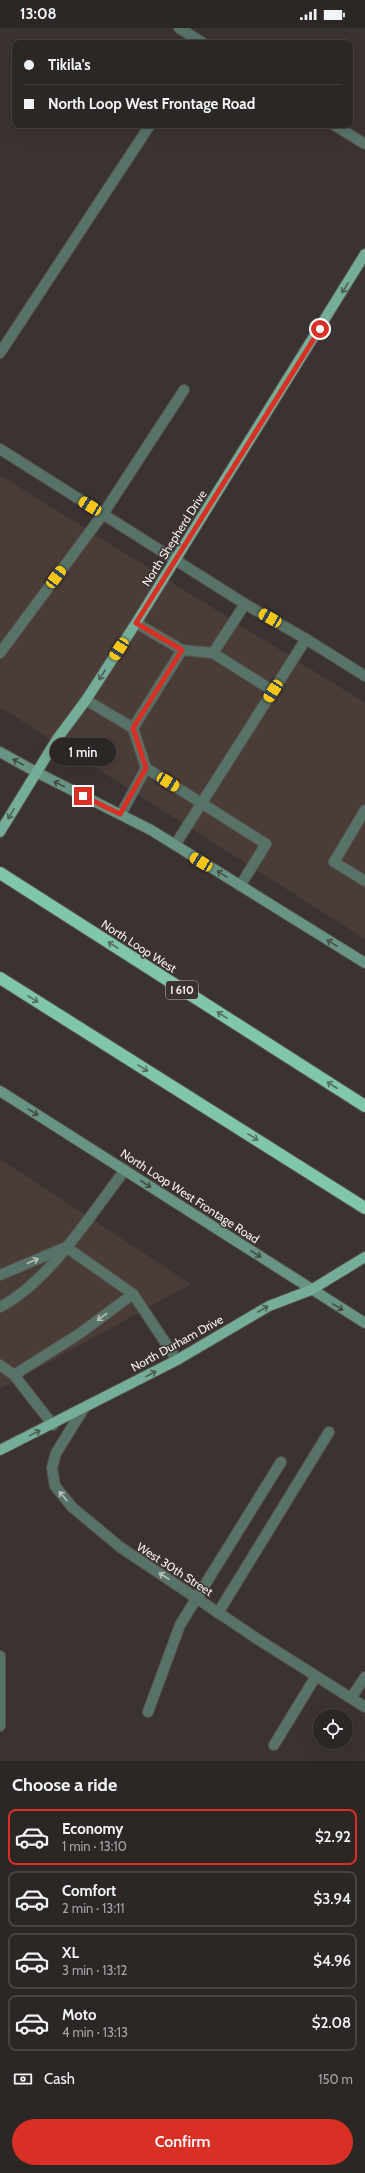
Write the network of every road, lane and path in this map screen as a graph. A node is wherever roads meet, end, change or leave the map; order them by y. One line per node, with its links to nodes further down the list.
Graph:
1 (179, 28): 2 (street)
2 (198, 40)
3 (148, 128): 7 (street)
4 (339, 128): 5 (street)
5 (365, 144)
6 (365, 254): 11 (main road, North Shepherd Drive, one-way to 11)
7 (0, 353)
8 (184, 390): 10 (street)
9 (0, 449): 10 (street)
10 (103, 514): 11 (street); 16 (street)
11 (176, 559): 12 (street); 13 (main road, North Shepherd Drive)
12 (245, 604): 14 (street); 17 (street)
13 (136, 623): 15 (street); 20 (main road, North Shepherd Drive, one-way to 20)
14 (306, 639): 18 (street); 19 (street)
15 (182, 650): 17 (street); 21 (street)
16 (0, 653)
17 (213, 653): 19 (street)
18 (365, 676)
19 (273, 691): 25 (street)
20 (86, 700): 21 (street); 24 (main road, North Shepherd Drive)
21 (133, 728): 23 (street)
22 (0, 752): 24 (main road, one-way to 22)
23 (146, 768): 25 (street); 27 (street)
24 (36, 772): 27 (main road, one-way to 24); 28 (main road, North Shepherd Drive, one-way to 28)
25 (202, 803): 29 (street); 32 (street)
26 (365, 810): 31 (street)
27 (120, 814): 29 (main road)
28 (0, 832)
29 (175, 845): 32 (main road, one-way to 29)
30 (0, 873): 36 (highway, North Loop West / I 610, one-way to 30)
31 (365, 881)
32 (240, 886): 33 (main road, one-way to 32)
33 (365, 964)
34 (0, 978): 38 (highway, one-way to 38)
35 (0, 1092): 37 (main road, North Loop West Frontage Road, one-way to 37)
36 (365, 1106)
37 (125, 1170): 39 (street); 42 (main road, North Loop West Frontage Road, one-way to 42)
38 (365, 1208)
39 (66, 1247): 41 (street, one-way to 39); 43 (street); 44 (street)
40 (365, 1257): 42 (main road, North Durham Drive)
41 (0, 1275)
42 (311, 1290): 45 (main road, North Loop West Frontage Road, one-way to 45); 46 (main road, North Durham Drive, one-way to 42)
43 (133, 1294): 46 (street); 48 (street, one-way to 48)
44 (0, 1307)
45 (365, 1323)
46 (177, 1360): 49 (main road, North Durham Drive, one-way to 46)
47 (0, 1365): 48 (street)
48 (14, 1375): 50 (street)
49 (84, 1408): 50 (main road, North Durham Drive); 54 (street, West 30th Street, one-way to 49)
50 (53, 1425): 52 (main road, North Durham Drive, one-way to 50)
51 (328, 1432): 55 (street)
52 (0, 1450)
53 (281, 1462): 54 (street)
54 (197, 1598): 55 (street, West 30th Street); 61 (street)
55 (218, 1612): 57 (street, West 30th Street)
56 (0, 1656): 62 (street)
57 (316, 1676): 59 (street, West 30th Street); 63 (street)
58 (365, 1677): 59 (street)
59 (351, 1698): 60 (street, West 30th Street)
60 (365, 1707)
61 (148, 1712)
62 (0, 1726)
63 (274, 1745)

